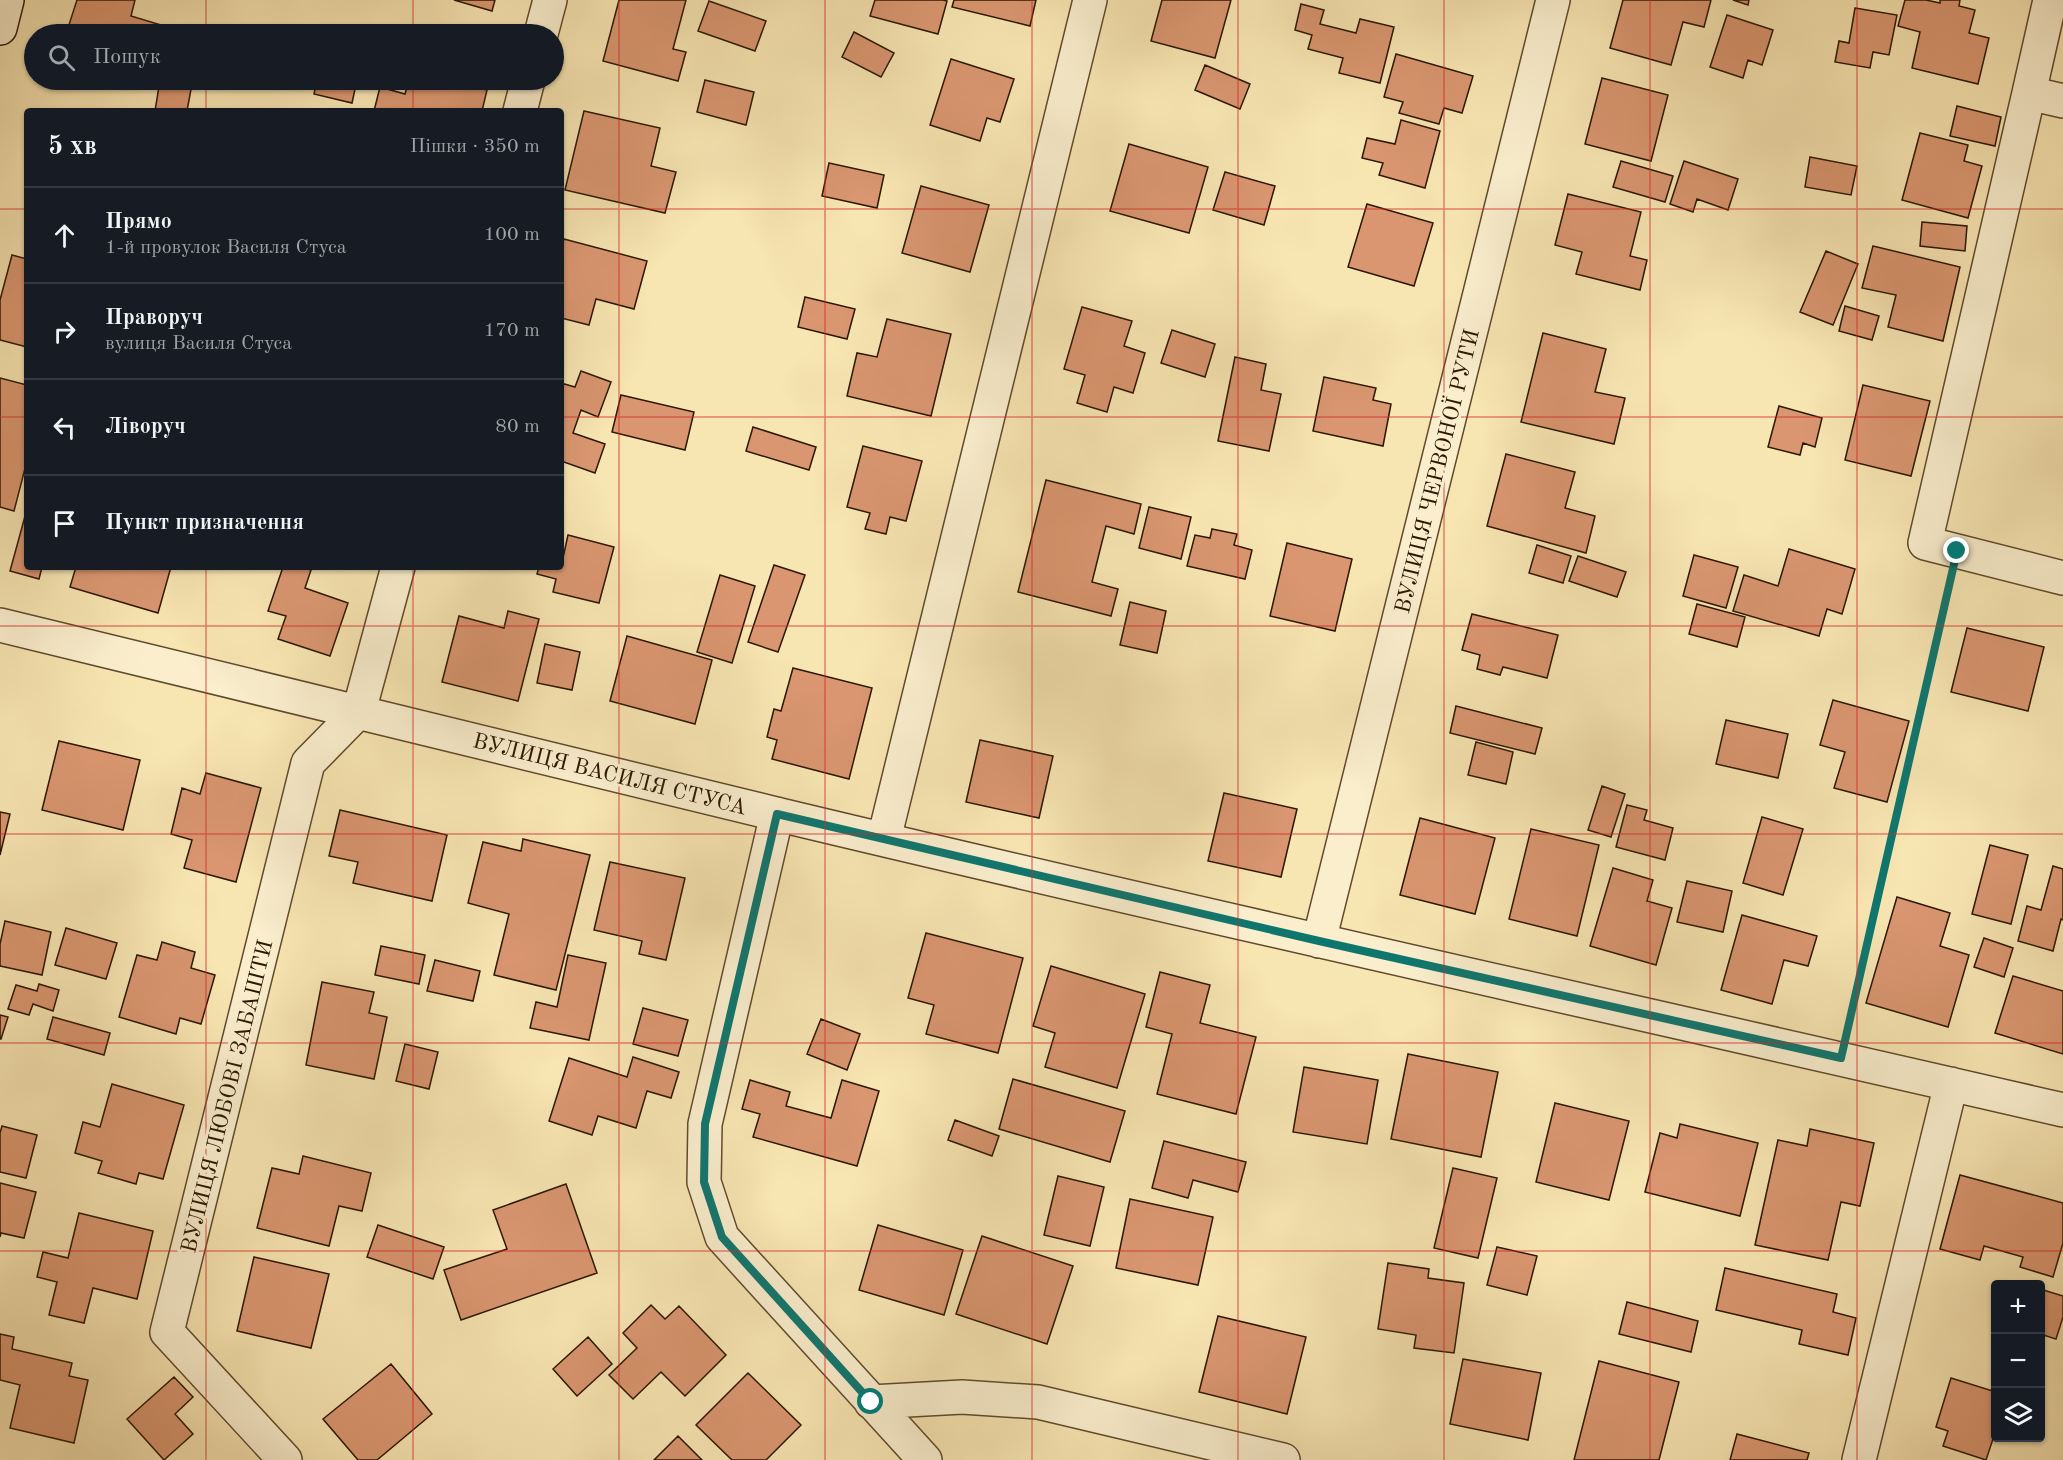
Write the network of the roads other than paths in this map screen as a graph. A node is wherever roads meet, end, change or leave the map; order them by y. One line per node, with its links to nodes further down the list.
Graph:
1 (7, 0): 7 (street)
2 (550, 0): 6 (street)
3 (1090, 0): 17 (street)
4 (1553, 0): 18 (street, ВУЛИЦЯ ЧЕРВОНОЇ РУТИ)
5 (2050, 0): 9 (street)
6 (544, 24)
7 (0, 28)
8 (525, 90): 11 (street)
9 (2029, 93): 10 (street); 13 (street)
10 (2063, 101)
11 (521, 108)
12 (397, 570): 15 (street)
13 (2063, 578)
14 (0, 625): 15 (street, ВУЛИЦЯ ВАСИЛЯ СТУСА)
15 (359, 711): 16 (street, ВУЛИЦЯ ВАСИЛЯ СТУСА); 22 (street, ВУЛИЦЯ ЛЮБОВІ ЗАБАШТИ)
16 (777, 814): 17 (street, ВУЛИЦЯ ВАСИЛЯ СТУСА); 21 (street)
17 (884, 839): 18 (street, ВУЛИЦЯ ВАСИЛЯ СТУСА)
18 (1319, 941): 19 (street, ВУЛИЦЯ ВАСИЛЯ СТУСА)
19 (1951, 1084): 20 (street, ВУЛИЦЯ ВАСИЛЯ СТУСА); 25 (street)
20 (2063, 1110)
21 (871, 1402): 23 (street); 24 (street)
22 (285, 1460)
23 (925, 1460)
24 (1284, 1460)
25 (1859, 1460)

